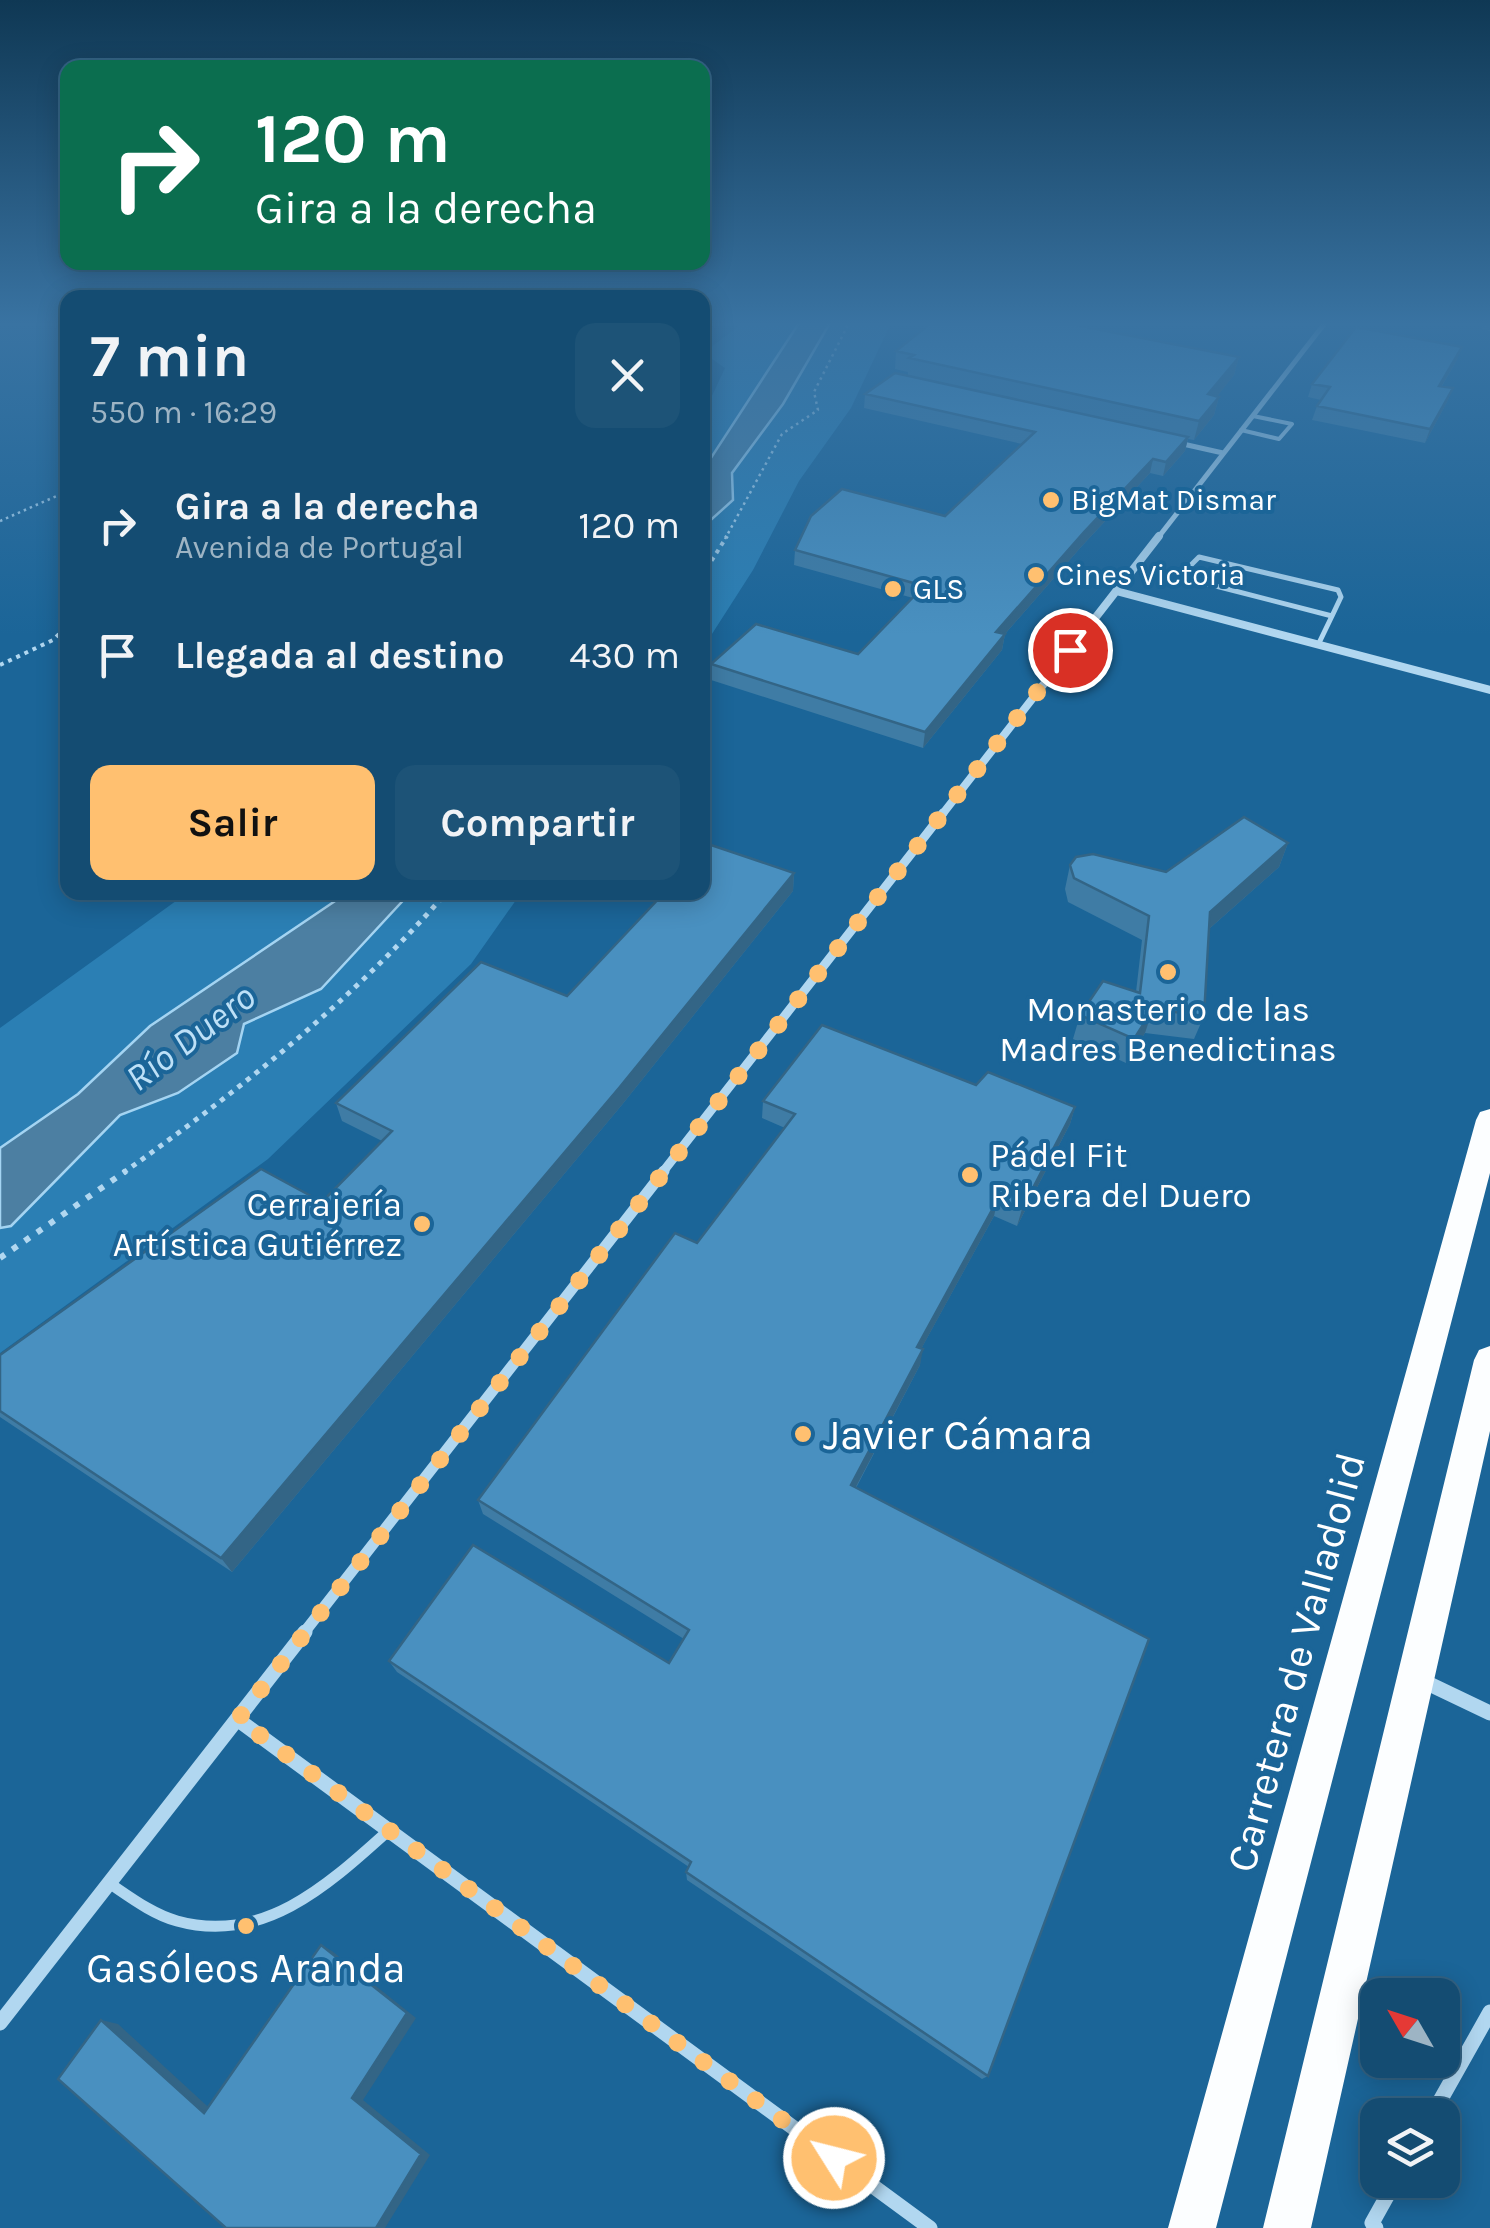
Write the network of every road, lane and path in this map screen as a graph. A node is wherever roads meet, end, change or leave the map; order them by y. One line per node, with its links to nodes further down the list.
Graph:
1 (793, 427): 9 (path)
2 (1244, 427): 4 (street)
3 (1289, 427): 4 (lane)
4 (1242, 430): 6 (street)
5 (1167, 441): 6 (street)
6 (1223, 453): 10 (street)
7 (60, 495): 8 (path)
8 (0, 521)
9 (710, 563)
10 (1116, 591): 13 (street); 22 (street)
11 (1332, 616): 11 (lane); 13 (lane)
12 (60, 633): 14 (path)
13 (1318, 645): 15 (street)
14 (0, 666)
15 (1490, 690)
16 (439, 900): 18 (path)
17 (1490, 1120): 30 (highway, Carretera de Valladolid)
18 (0, 1258)
19 (1490, 1360): 20 (highway)
20 (1416, 1678): 21 (street); 31 (highway)
21 (1490, 1713)
22 (238, 1719): 23 (street); 24 (street)
23 (389, 1830): 24 (lane); 29 (street)
24 (109, 1883): 26 (street)
25 (1490, 2012): 27 (street)
26 (0, 2023)
27 (1442, 2098)
28 (1386, 2198): 32 (street)
29 (930, 2228)
30 (1192, 2228)
31 (1286, 2228)
32 (1376, 2228)

